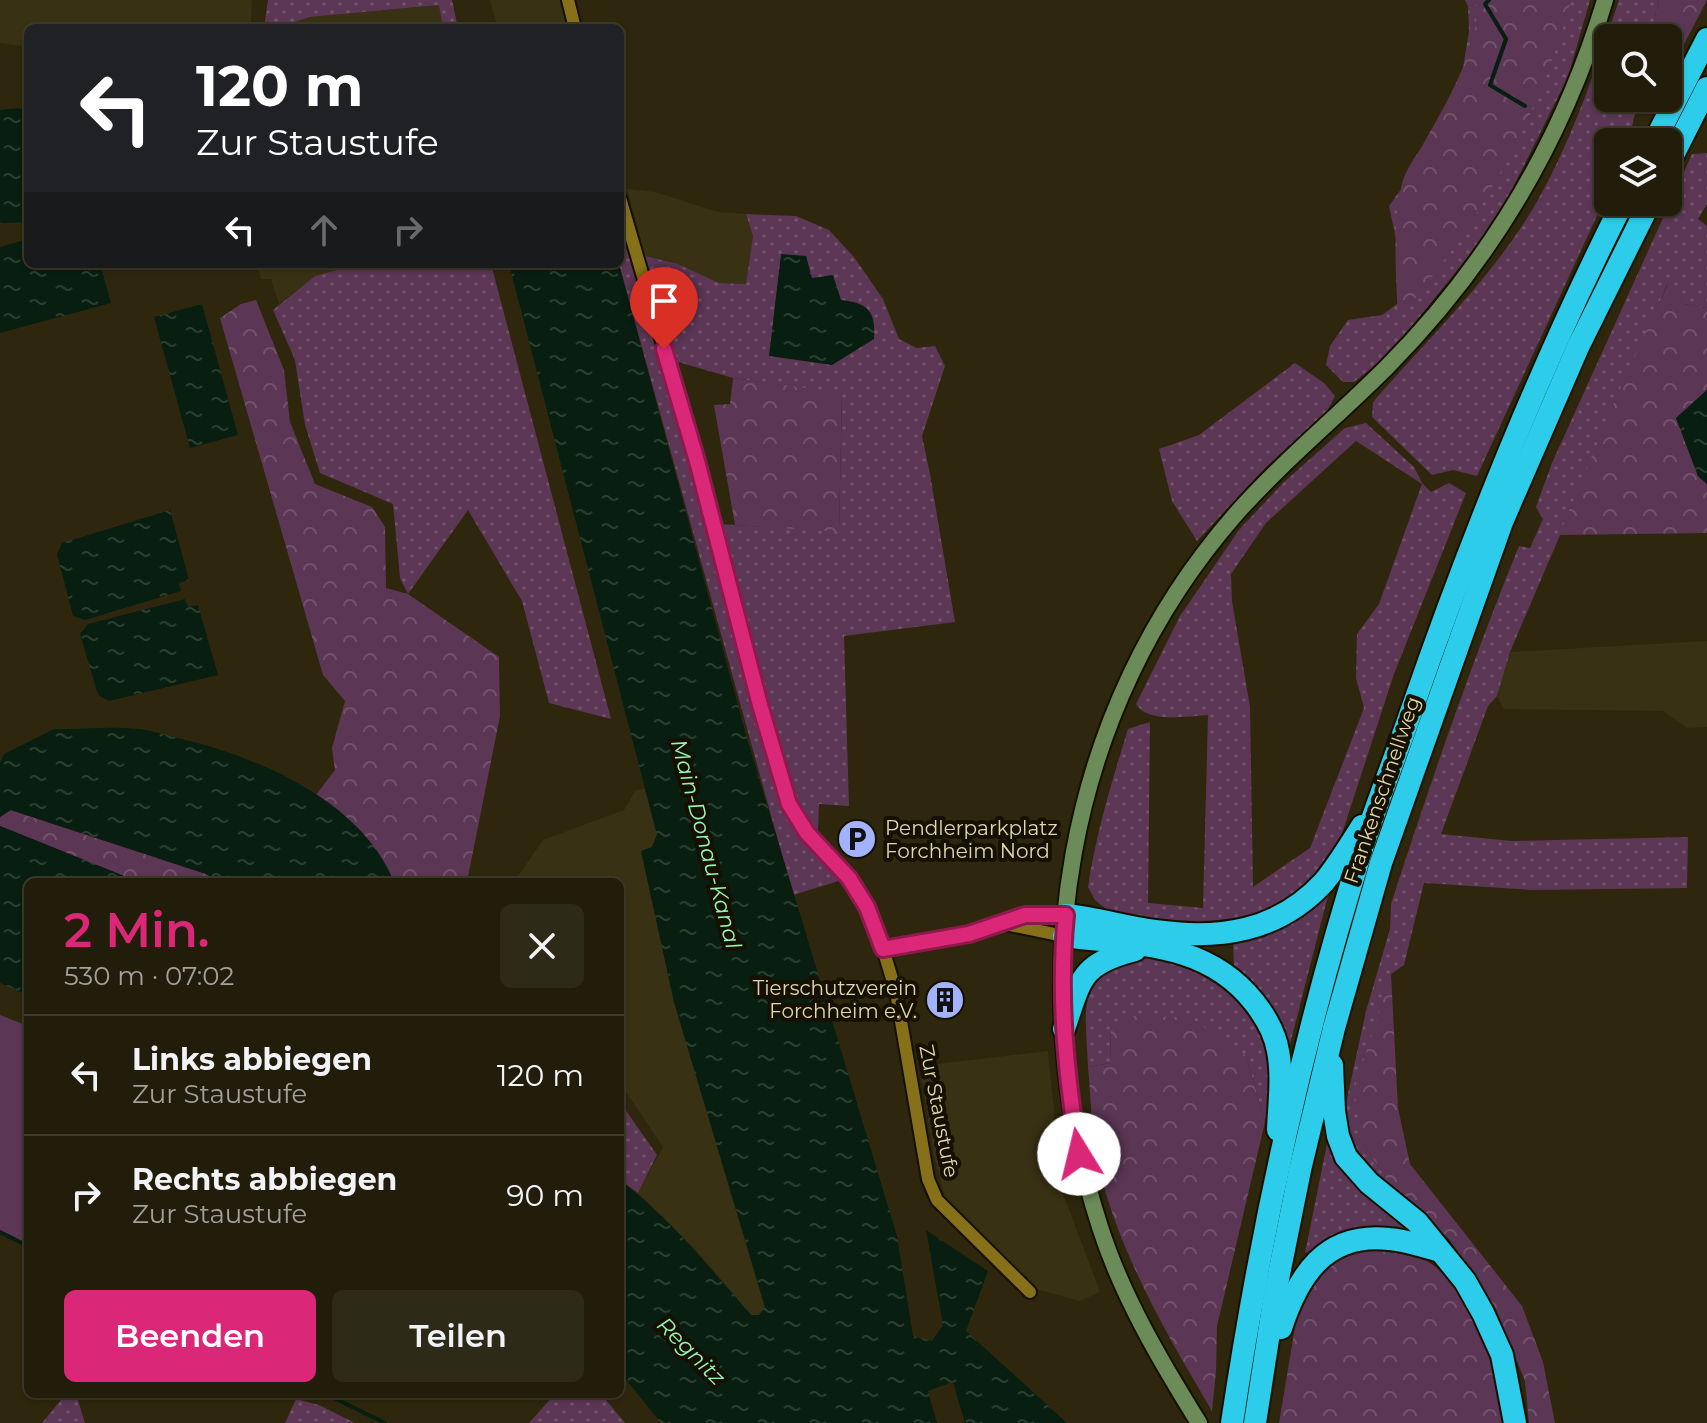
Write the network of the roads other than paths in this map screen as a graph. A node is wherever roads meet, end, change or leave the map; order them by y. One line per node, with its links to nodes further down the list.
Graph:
1 (568, 0): 3 (street)
2 (1605, 0): 13 (main road)
3 (574, 24)
4 (1707, 39): 6 (highway)
5 (1707, 88): 7 (highway)
6 (1661, 128)
7 (1682, 137)
8 (624, 212): 15 (street, Zur Staustufe)
9 (1616, 216): 11 (highway, Frankenschnellweg)
10 (1643, 216): 16 (highway, Frankenschnellweg)
11 (1382, 795): 13 (highway); 18 (highway, Frankenschnellweg)
12 (1005, 924): 13 (street); 13 (street); 15 (street)
13 (1065, 926): 14 (highway); 17 (main road)
14 (1148, 947): 17 (highway); 18 (highway)
15 (883, 949): 20 (street, Zur Staustufe)
16 (1334, 1028): 19 (highway); 21 (highway, Frankenschnellweg)
17 (1064, 1029): 22 (main road)
18 (1277, 1175): 23 (highway, Frankenschnellweg)
19 (1437, 1250): 21 (highway); 25 (highway)
20 (1030, 1292)
21 (1266, 1349): 24 (highway, Frankenschnellweg)
22 (1199, 1423)
23 (1232, 1423)
24 (1255, 1423)
25 (1515, 1423)

